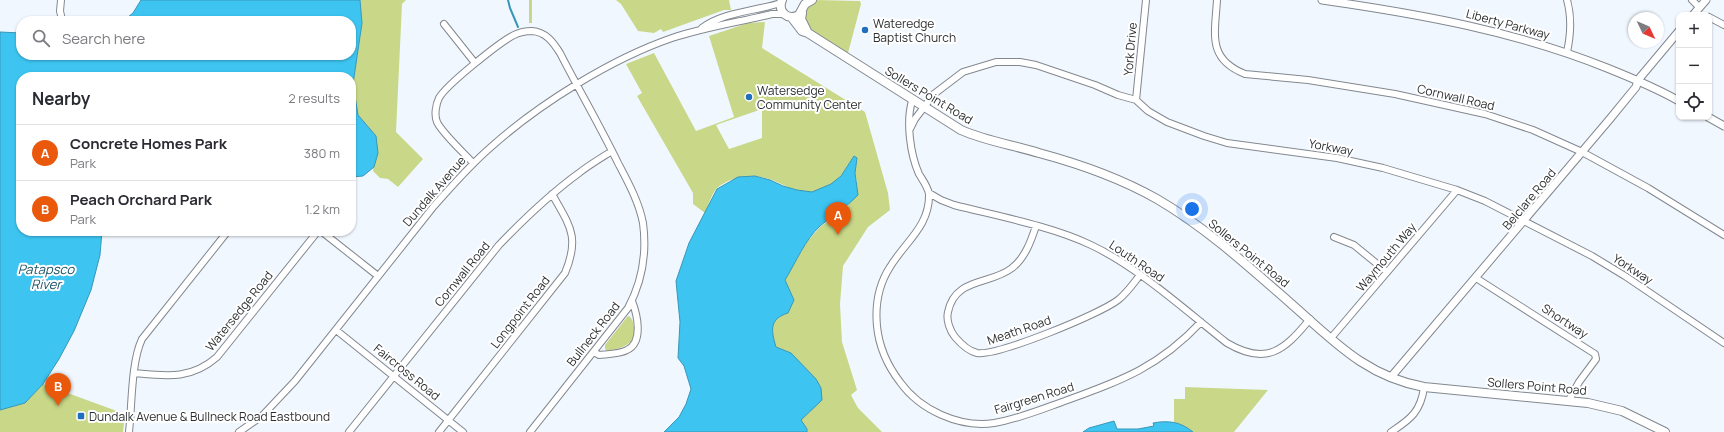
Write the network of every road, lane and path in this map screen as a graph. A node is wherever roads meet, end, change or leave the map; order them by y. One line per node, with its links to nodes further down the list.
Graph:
1 (61, 0): 12 (street)
2 (812, 0): 10 (main road, Dundalk Avenue)
3 (1146, 0): 25 (street, York Drive)
4 (1217, 0): 32 (street, Cornwall Road)
5 (1322, 0): 20 (street, Liberty Parkway)
6 (1567, 0): 20 (street)
7 (1692, 0): 11 (street)
8 (1706, 0): 11 (street)
9 (781, 1): 13 (main road, Dundalk Avenue); 17 (street, Dundalk Avenue)
10 (803, 7): 13 (main road, Dundalk Avenue); 18 (main road)
11 (1696, 11)
12 (61, 16)
13 (788, 16): 17 (street, Dundalk Avenue); 18 (main road, Sollers Point Road)
14 (1712, 19): 16 (street)
15 (444, 24): 21 (street)
16 (1724, 25)
17 (699, 30): 23 (street, Dundalk Avenue)
18 (808, 33): 26 (main road, Sollers Point Road)
19 (1676, 35): 22 (street, Belclare Road)
20 (1567, 52): 22 (street, Liberty Parkway)
21 (476, 63): 23 (street, Bullneck Road); 33 (street, Bullneck Road)
22 (1638, 80): 24 (street, Liberty Parkway); 32 (street, Belclare Road)
23 (576, 85): 31 (street, Bullneck Road); 33 (street, Dundalk Avenue)
24 (1676, 99)
25 (1136, 100): 27 (street, Yorkway); 34 (street, Yorkway)
26 (912, 101): 27 (main road, Sollers Point Road); 30 (street)
27 (923, 107): 30 (street); 49 (main road, Sollers Point Road)
28 (1712, 119): 29 (street)
29 (1724, 126)
30 (910, 129): 35 (street)
31 (612, 151): 36 (street, Cornwall Road); 48 (street, Bullneck Road)
32 (1582, 152): 37 (street, Belclare Road); 39 (street, Cornwall Road)
33 (473, 163): 46 (street, Dundalk Avenue)
34 (1456, 190): 37 (street, Yorkway); 44 (street, Waymouth Way)
35 (929, 193): 38 (street, Louth Road); 50 (street, Fairgreen Road)
36 (552, 194): 56 (street, Cornwall Road); 60 (street, Longpoint Road)
37 (1525, 221): 47 (street, Belclare Road); 53 (street, Yorkway)
38 (1036, 226): 45 (street, Louth Road); 45 (street, Meath Road)
39 (1724, 235)
40 (224, 236): 55 (street)
41 (315, 236): 55 (street, Watersedge Road)
42 (326, 236): 46 (street)
43 (1334, 236): 44 (street)
44 (1387, 272): 52 (street, Waymouth Way)
45 (1140, 274): 50 (street, Louth Road)
46 (378, 276): 51 (street, Dundalk Avenue)
47 (1476, 278): 57 (street, Belclare Road); 59 (street, Shortway)
48 (632, 301): 54 (street, Bullneck Road); 54 (street)
49 (1310, 319): 50 (street, Louth Road); 52 (main road, Sollers Point Road)
50 (1201, 322)
51 (336, 330): 56 (street, Faircross Road); 62 (street, Dundalk Avenue)
52 (1331, 338): 57 (main road, Sollers Point Road)
53 (1724, 343)
54 (594, 352): 66 (street, Bullneck Road)
55 (134, 373): 61 (street)
56 (394, 376): 60 (street, Faircross Road); 63 (street, Cornwall Road)
57 (1390, 378): 58 (main road, Sollers Point Road)
58 (1424, 387): 59 (main road, Sollers Point Road); 67 (street)
59 (1569, 400): 68 (main road, Sollers Point Road)
60 (449, 420): 64 (street, Longpoint Road); 65 (street, Faircross Road)
61 (130, 432)
62 (239, 432)
63 (349, 432)
64 (439, 432)
65 (463, 432)
66 (530, 432)
67 (1391, 432)
68 (1665, 432)

